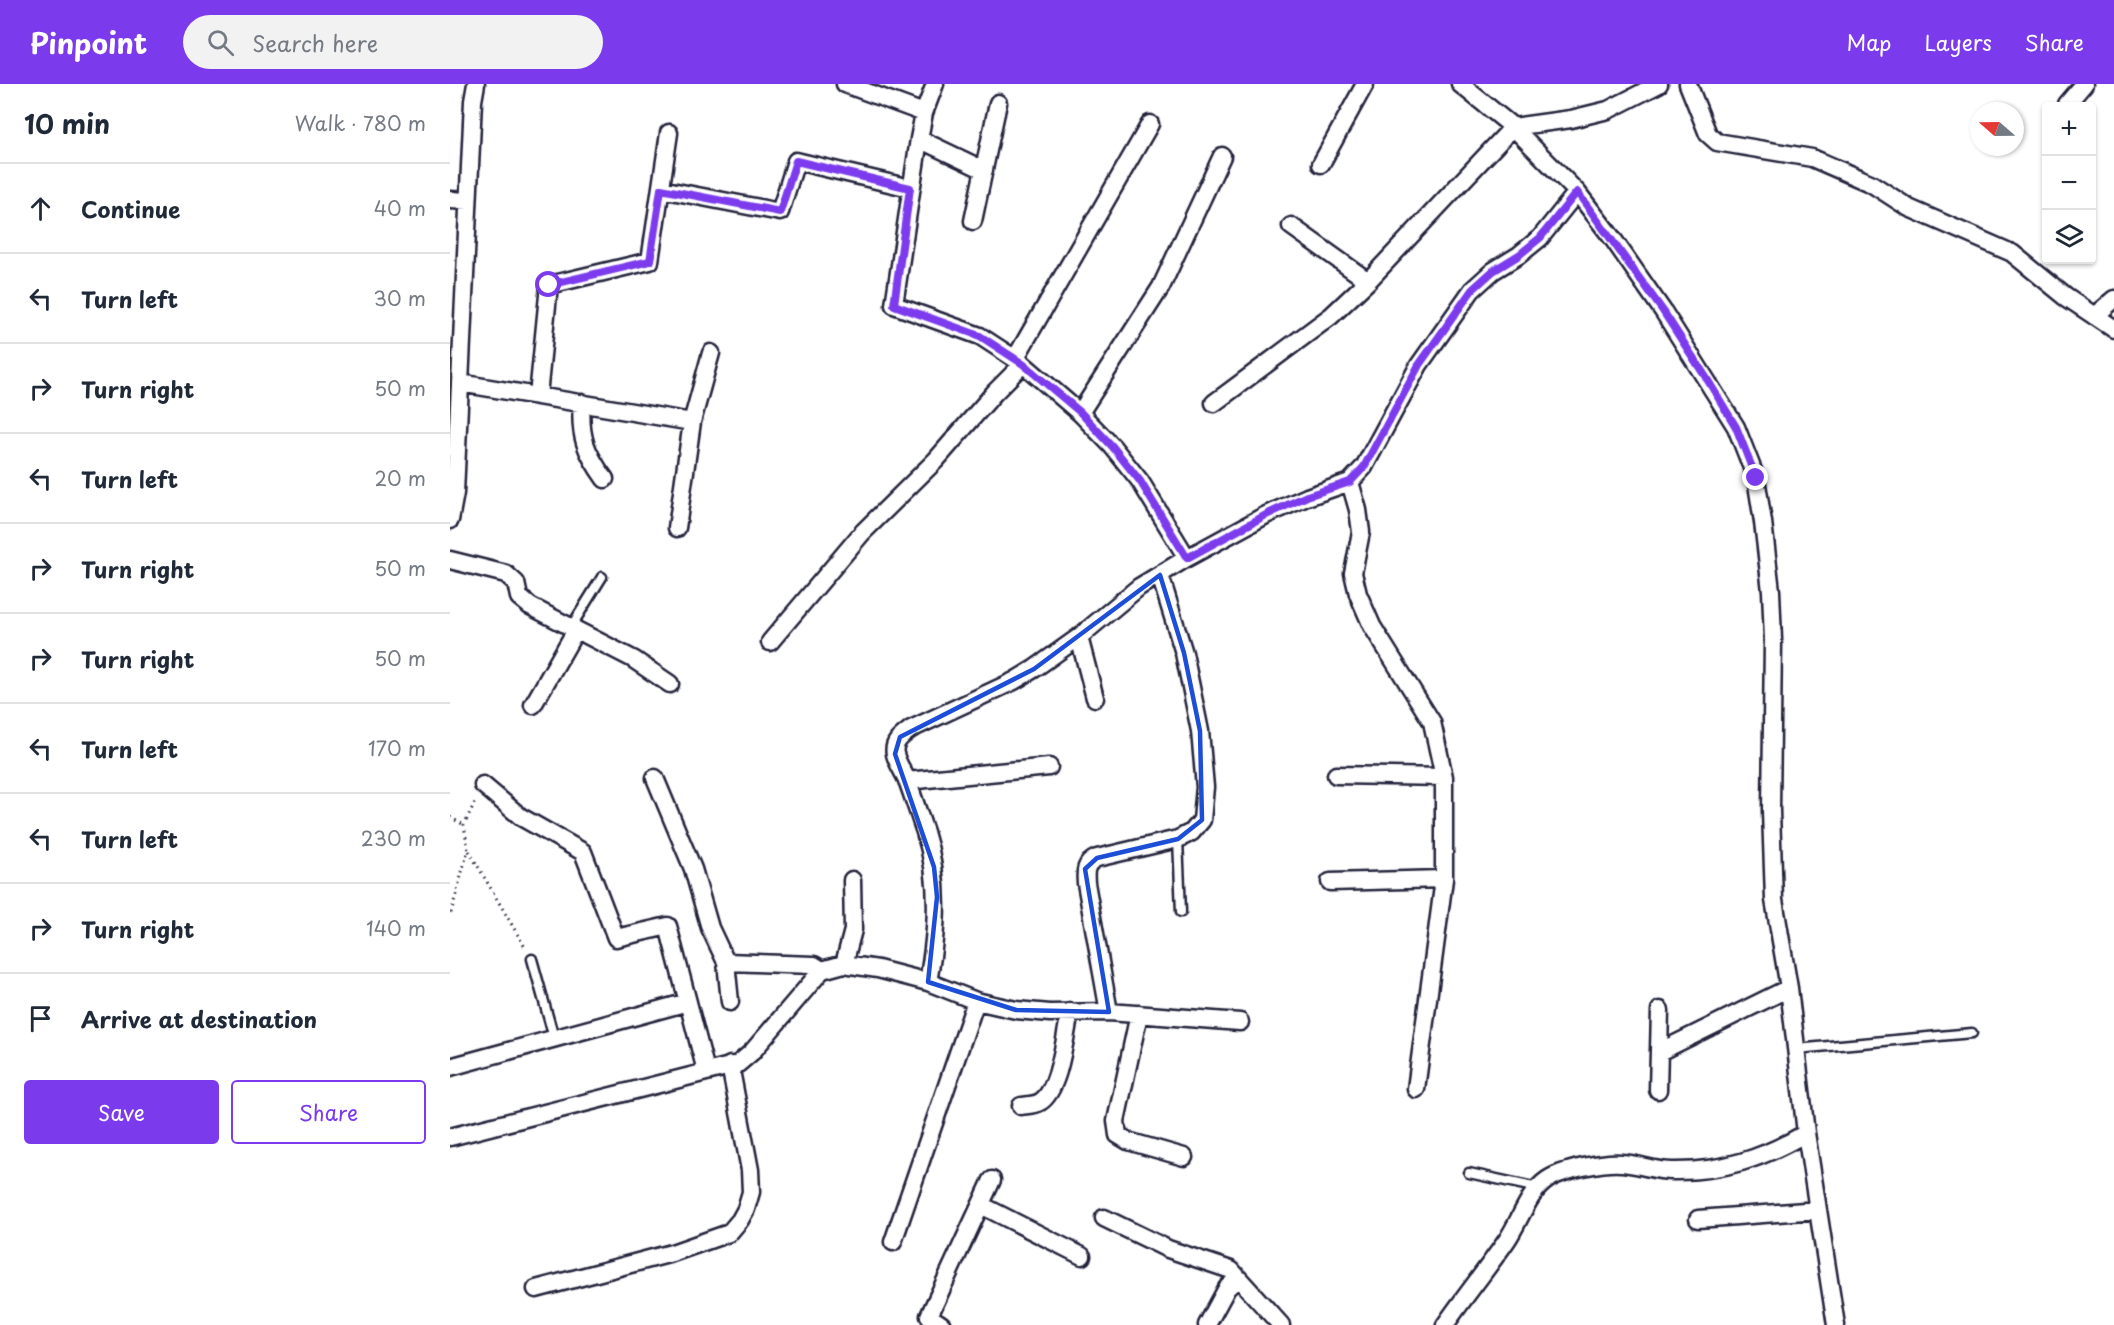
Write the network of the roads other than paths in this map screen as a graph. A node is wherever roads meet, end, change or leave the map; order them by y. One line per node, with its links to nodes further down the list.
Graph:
1 (476, 84): 23 (street)
2 (845, 84): 11 (street)
3 (935, 84): 11 (street)
4 (1365, 84): 17 (street)
5 (1460, 84): 13 (street)
6 (1659, 84): 13 (street)
7 (1688, 84): 28 (street)
8 (2084, 84): 9 (street)
9 (2069, 102)
10 (998, 103): 18 (street)
11 (924, 113): 15 (street)
12 (1150, 124): 31 (street)
13 (1513, 127): 21 (street); 26 (street)
14 (669, 132): 20 (street)
15 (919, 139): 18 (street); 19 (street)
16 (1222, 156): 36 (street)
17 (1320, 164)
18 (984, 170): 24 (street)
19 (910, 188): 20 (street); 31 (street)
20 (661, 189): 33 (street)
21 (1577, 192): 39 (street); 68 (street)
22 (450, 200): 23 (street)
23 (468, 201): 32 (street)
24 (973, 221)
25 (1291, 226): 26 (street)
26 (1368, 281): 34 (street)
27 (2114, 299): 28 (street)
28 (2094, 316): 29 (street)
29 (2114, 329)
30 (711, 353): 37 (street)
31 (1019, 361): 36 (street); 48 (street)
32 (460, 383): 33 (street); 40 (street)
33 (538, 396): 35 (street)
34 (1214, 403)
35 (582, 404): 37 (street); 38 (street)
36 (1080, 412): 42 (street)
37 (692, 422): 41 (street)
38 (605, 479)
39 (1350, 482): 42 (street); 54 (street)
40 (450, 520)
41 (677, 528)
42 (1187, 558): 44 (street)
43 (450, 560): 46 (street)
44 (1160, 575): 47 (street); 58 (street)
45 (602, 577): 46 (lane)
46 (574, 628): 49 (street); 51 (street)
47 (1079, 637): 50 (street); 56 (street)
48 (770, 642)
49 (670, 684)
50 (1095, 698)
51 (533, 705)
52 (1049, 767): 56 (street)
53 (1336, 775): 54 (street)
54 (1444, 777): 59 (street)
55 (655, 778): 64 (street)
56 (907, 781): 67 (street)
57 (483, 785): 70 (street)
58 (1178, 839): 62 (lane); 74 (street)
59 (1444, 879): 61 (street); 84 (street)
60 (852, 880): 65 (street)
61 (1330, 882)
62 (1181, 912)
63 (532, 959): 78 (lane)
64 (726, 962): 66 (street); 71 (street)
65 (844, 964): 66 (street); 67 (street)
66 (822, 970): 81 (street)
67 (928, 982): 69 (street)
68 (1789, 988): 79 (street); 80 (street)
69 (976, 1001): 73 (street); 97 (street)
70 (688, 1002): 78 (street); 83 (street)
71 (730, 1002)
72 (1660, 1010): 80 (street)
73 (1070, 1012): 74 (street); 86 (street)
74 (1109, 1012): 75 (street)
75 (1139, 1014): 76 (street); 89 (street)
76 (1240, 1022)
77 (1972, 1033): 79 (lane)
78 (554, 1038): 82 (street)
79 (1796, 1048): 87 (street)
80 (1659, 1052): 85 (street)
81 (730, 1065): 83 (street); 100 (street)
82 (450, 1067)
83 (706, 1071): 88 (street)
84 (1416, 1089)
85 (1658, 1090)
86 (1021, 1106)
87 (1806, 1133): 92 (street); 94 (street)
88 (450, 1137)
89 (1184, 1157)
90 (1469, 1173): 92 (lane)
91 (992, 1180): 93 (street)
92 (1538, 1188): 104 (street)
93 (981, 1205): 98 (street); 101 (street)
94 (1818, 1210): 96 (street); 105 (street)
95 (1104, 1218): 99 (street)
96 (1698, 1219)
97 (893, 1242)
98 (1082, 1256)
99 (1238, 1278): 102 (street); 103 (street)
100 (536, 1289)
101 (942, 1325)
102 (1207, 1325)
103 (1281, 1325)
104 (1445, 1325)
105 (1836, 1325)

